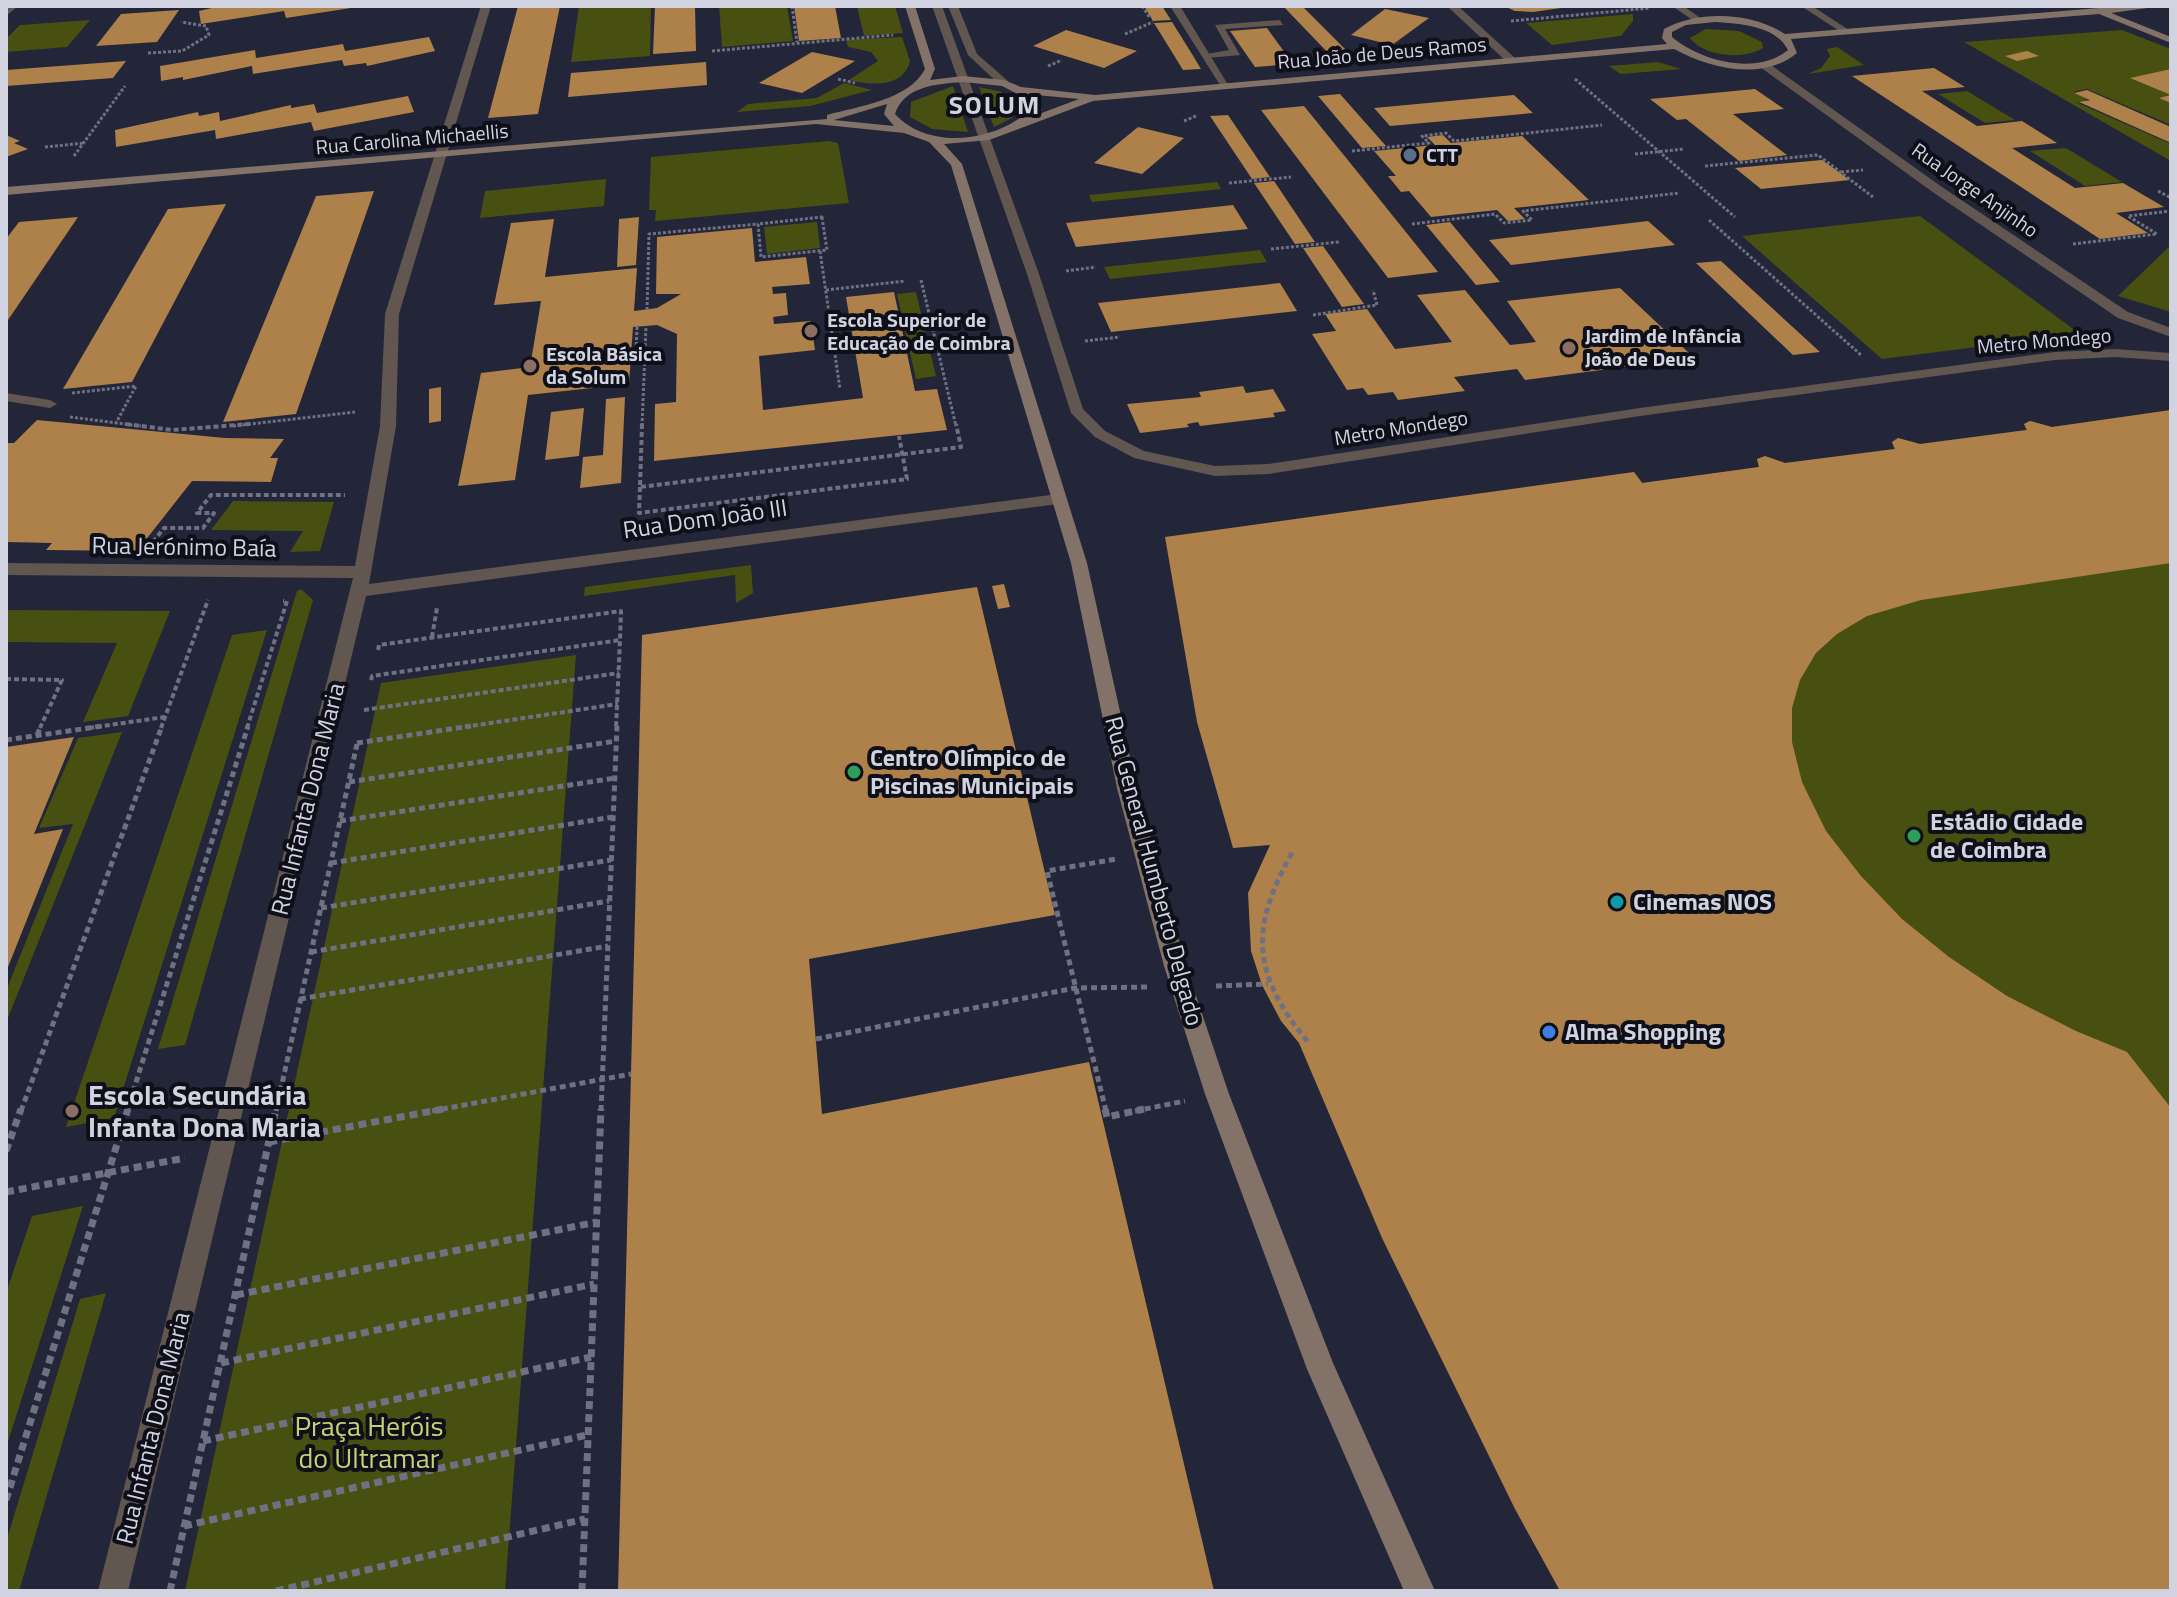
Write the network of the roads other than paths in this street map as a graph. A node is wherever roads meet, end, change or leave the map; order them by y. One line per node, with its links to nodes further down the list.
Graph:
1 (13, 6): 14 (street)
2 (486, 6): 36 (street, Rua Infanta Dona Maria)
3 (910, 6): 26 (main road)
4 (937, 6): 24 (street, Metro Mondego)
5 (953, 6): 25 (street)
6 (1175, 6): 21 (street)
7 (1452, 6): 22 (street)
8 (1677, 6): 15 (street)
9 (1806, 6): 17 (street)
10 (2074, 6): 12 (street)
11 (2157, 6): 13 (main road)
12 (2087, 12): 13 (main road); 17 (main road)
13 (2100, 12): 19 (main road)
14 (6, 13)
15 (1697, 19): 18 (main road); 20 (main road)
16 (1280, 23): 21 (street)
17 (1847, 32): 18 (main road)
18 (1784, 37): 23 (main road)
19 (2171, 40)
20 (1673, 46): 22 (main road, Rua João de Deus Ramos); 23 (main road)
21 (1207, 55): 27 (street)
22 (1511, 60): 27 (main road, Rua João de Deus Ramos)
23 (1764, 65): 38 (street, Rua Jorge Anjinho)
24 (963, 79): 25 (main road, Rua João de Deus Ramos); 26 (main road, Rua Carolina Michaellis); 35 (street, Metro Mondego)
25 (1004, 83): 28 (main road, Rua João de Deus Ramos)
26 (922, 85): 29 (main road, Rua Carolina Michaellis)
27 (1226, 86): 30 (main road, Rua João de Deus Ramos)
28 (1022, 90): 30 (main road, Rua João de Deus Ramos); 32 (main road)
29 (897, 98): 31 (main road, Rua Carolina Michaellis); 33 (main road)
30 (1095, 98): 32 (main road, Rua João de Deus Ramos)
31 (816, 121): 33 (main road, Rua Carolina Michaellis); 36 (main road, Rua Carolina Michaellis)
32 (1029, 121): 35 (main road, Rua João de Deus Ramos)
33 (903, 130): 34 (main road, Rua Carolina Michaellis)
34 (932, 138): 35 (main road, Rua Carolina Michaellis); 42 (main road, Rua General Humberto Delgado)
35 (984, 138): 39 (street, Metro Mondego)
36 (443, 154): 37 (main road, Rua Carolina Michaellis); 44 (street, Rua Infanta Dona Maria)
37 (8, 192)
38 (2171, 333)
39 (2171, 357)
40 (6, 397): 41 (street)
41 (55, 410)
42 (1058, 499): 44 (street, Rua Dom João III); 46 (main road, Rua General Humberto Delgado)
43 (6, 569): 44 (street, Rua Jerónimo Baía)
44 (360, 581): 45 (street, Rua Infanta Dona Maria)
45 (113, 1591)
46 (1420, 1591)

